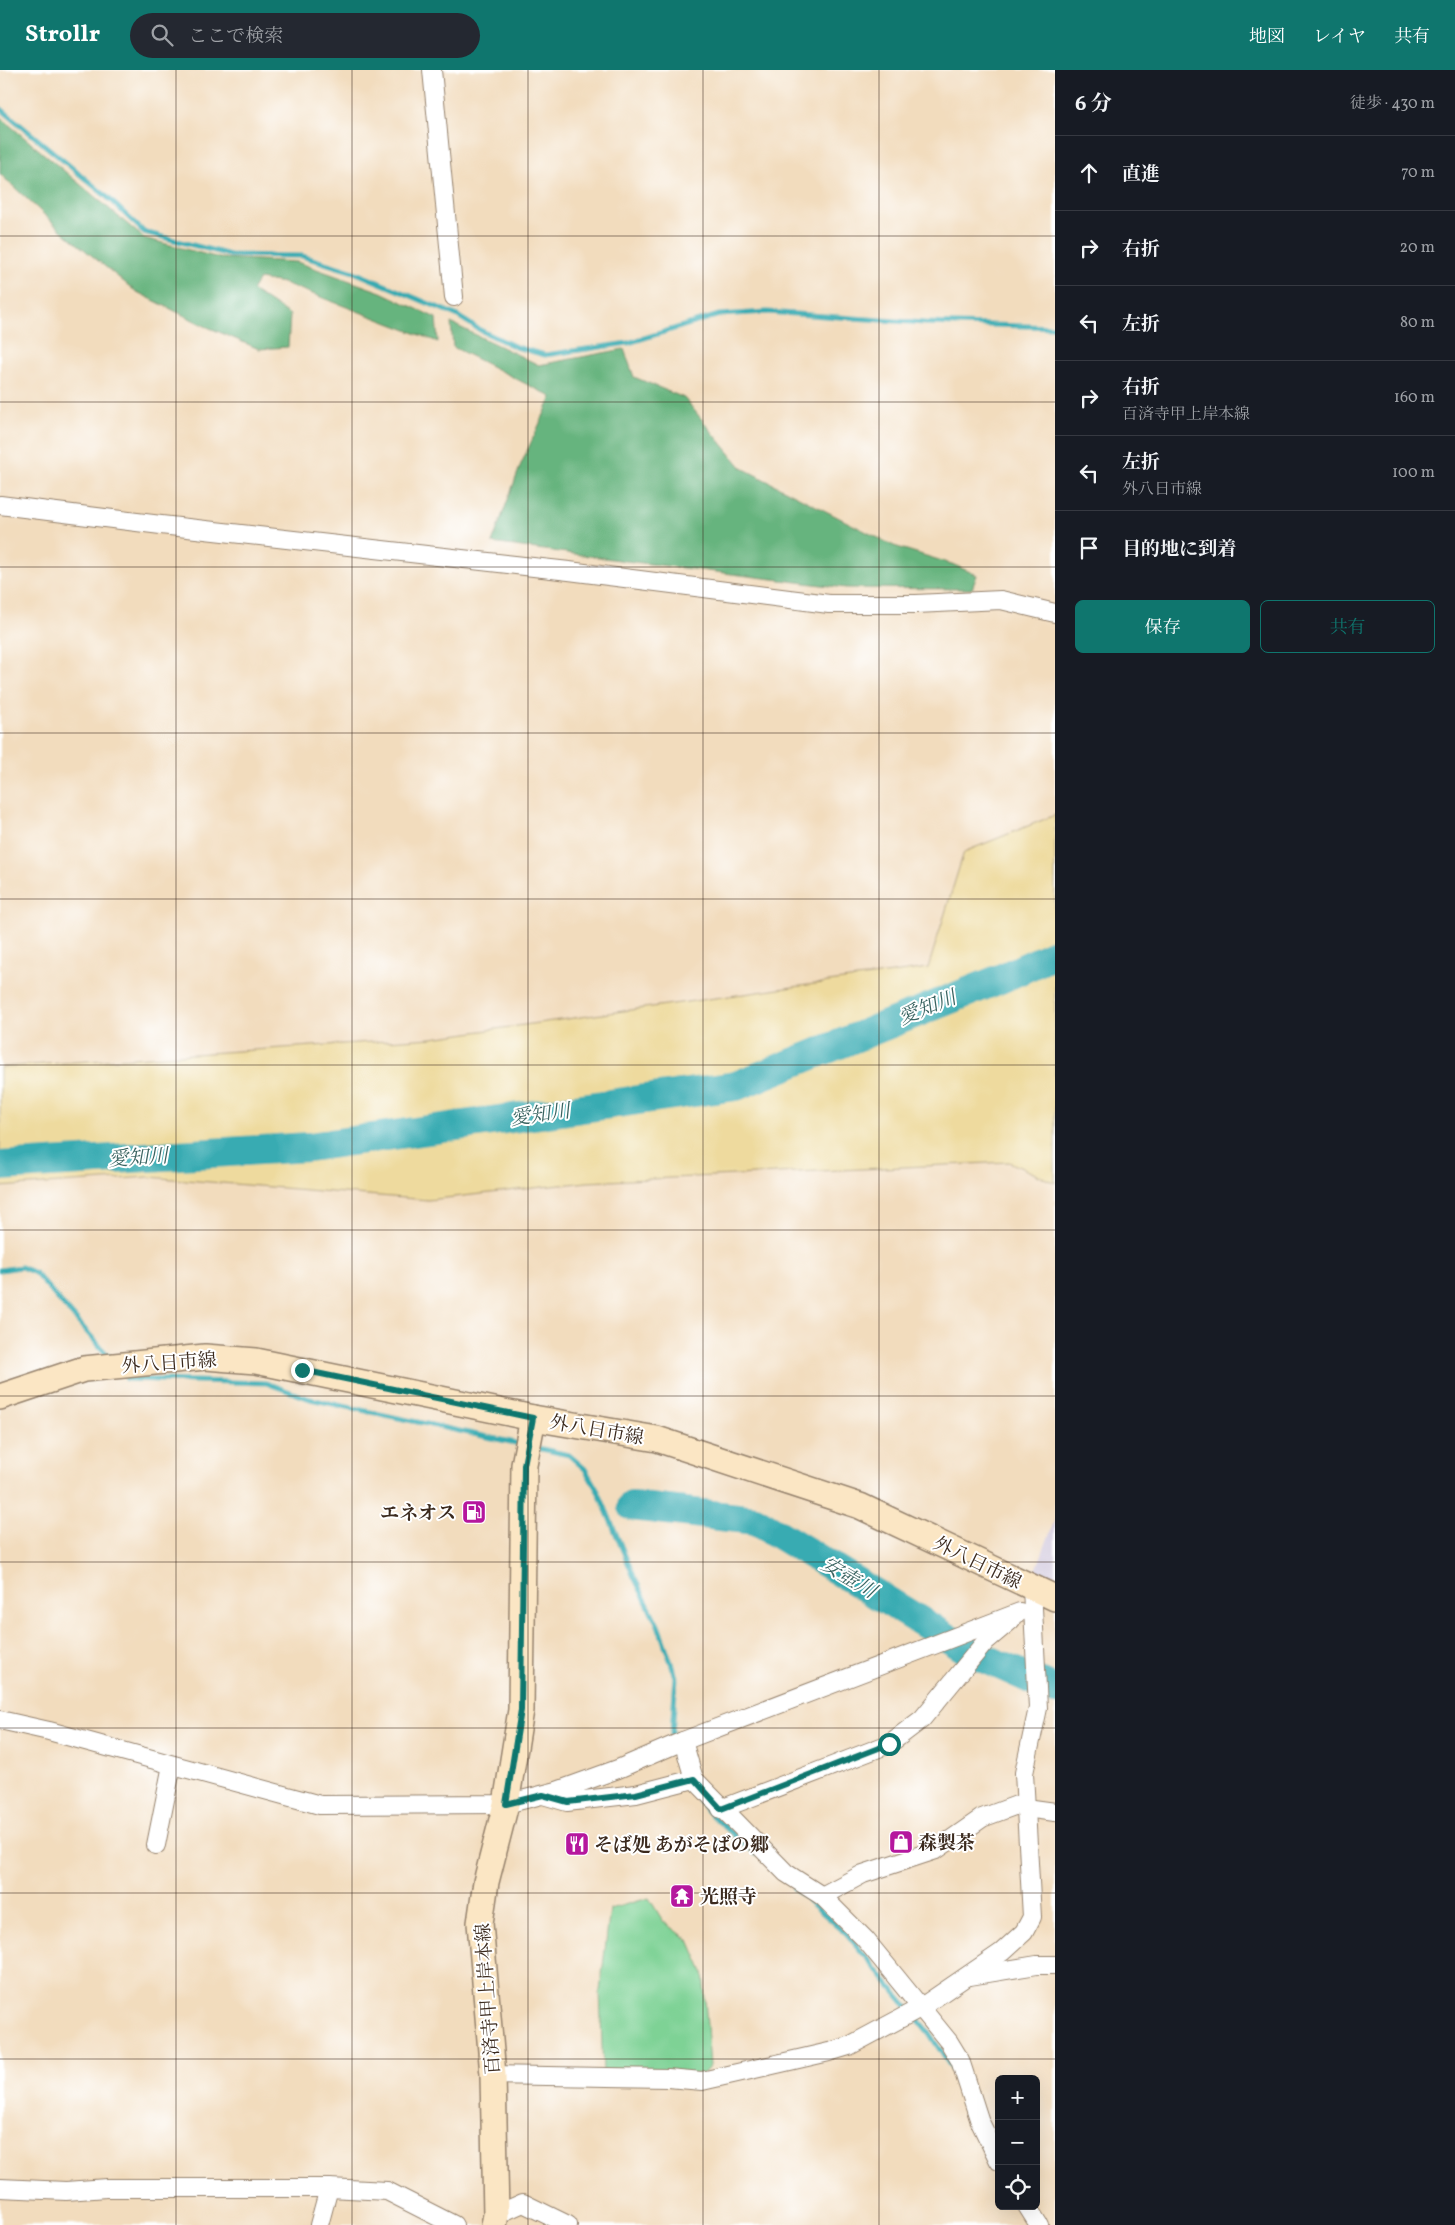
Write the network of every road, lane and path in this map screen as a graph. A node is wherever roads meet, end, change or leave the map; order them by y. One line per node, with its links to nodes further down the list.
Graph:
1 (432, 70): 2 (street)
2 (454, 297)
3 (0, 505): 4 (street)
4 (1055, 613)
5 (0, 1397): 6 (main road, 外八日市線)
6 (531, 1428): 7 (main road, 外八日市線); 15 (main road, 百済寺甲上岸本線)
7 (1032, 1588): 8 (main road, 外八日市線); 9 (street); 16 (street)
8 (1055, 1598)
9 (1020, 1612): 11 (street); 17 (street)
10 (0, 1720): 12 (street)
11 (683, 1740): 13 (street); 14 (street)
12 (172, 1765): 15 (street); 19 (street)
13 (694, 1779): 14 (street); 17 (street)
14 (543, 1795): 15 (street)
15 (506, 1804): 24 (main road, 百済寺甲上岸本線)
16 (1026, 1805): 18 (street); 20 (street); 22 (street)
17 (721, 1809): 20 (street)
18 (1055, 1812)
19 (156, 1845)
20 (822, 1896): 23 (street)
21 (1055, 1965): 22 (street)
22 (965, 1977): 23 (street)
23 (920, 2008): 24 (street); 25 (street)
24 (493, 2075): 29 (main road, 百済寺甲上岸本線)
25 (995, 2153)
26 (0, 2188): 27 (street)
27 (330, 2188): 30 (street); 31 (street)
28 (1030, 2210): 33 (street)
29 (495, 2220): 32 (street)
30 (319, 2225)
31 (454, 2225)
32 (568, 2225)
33 (1039, 2225)

